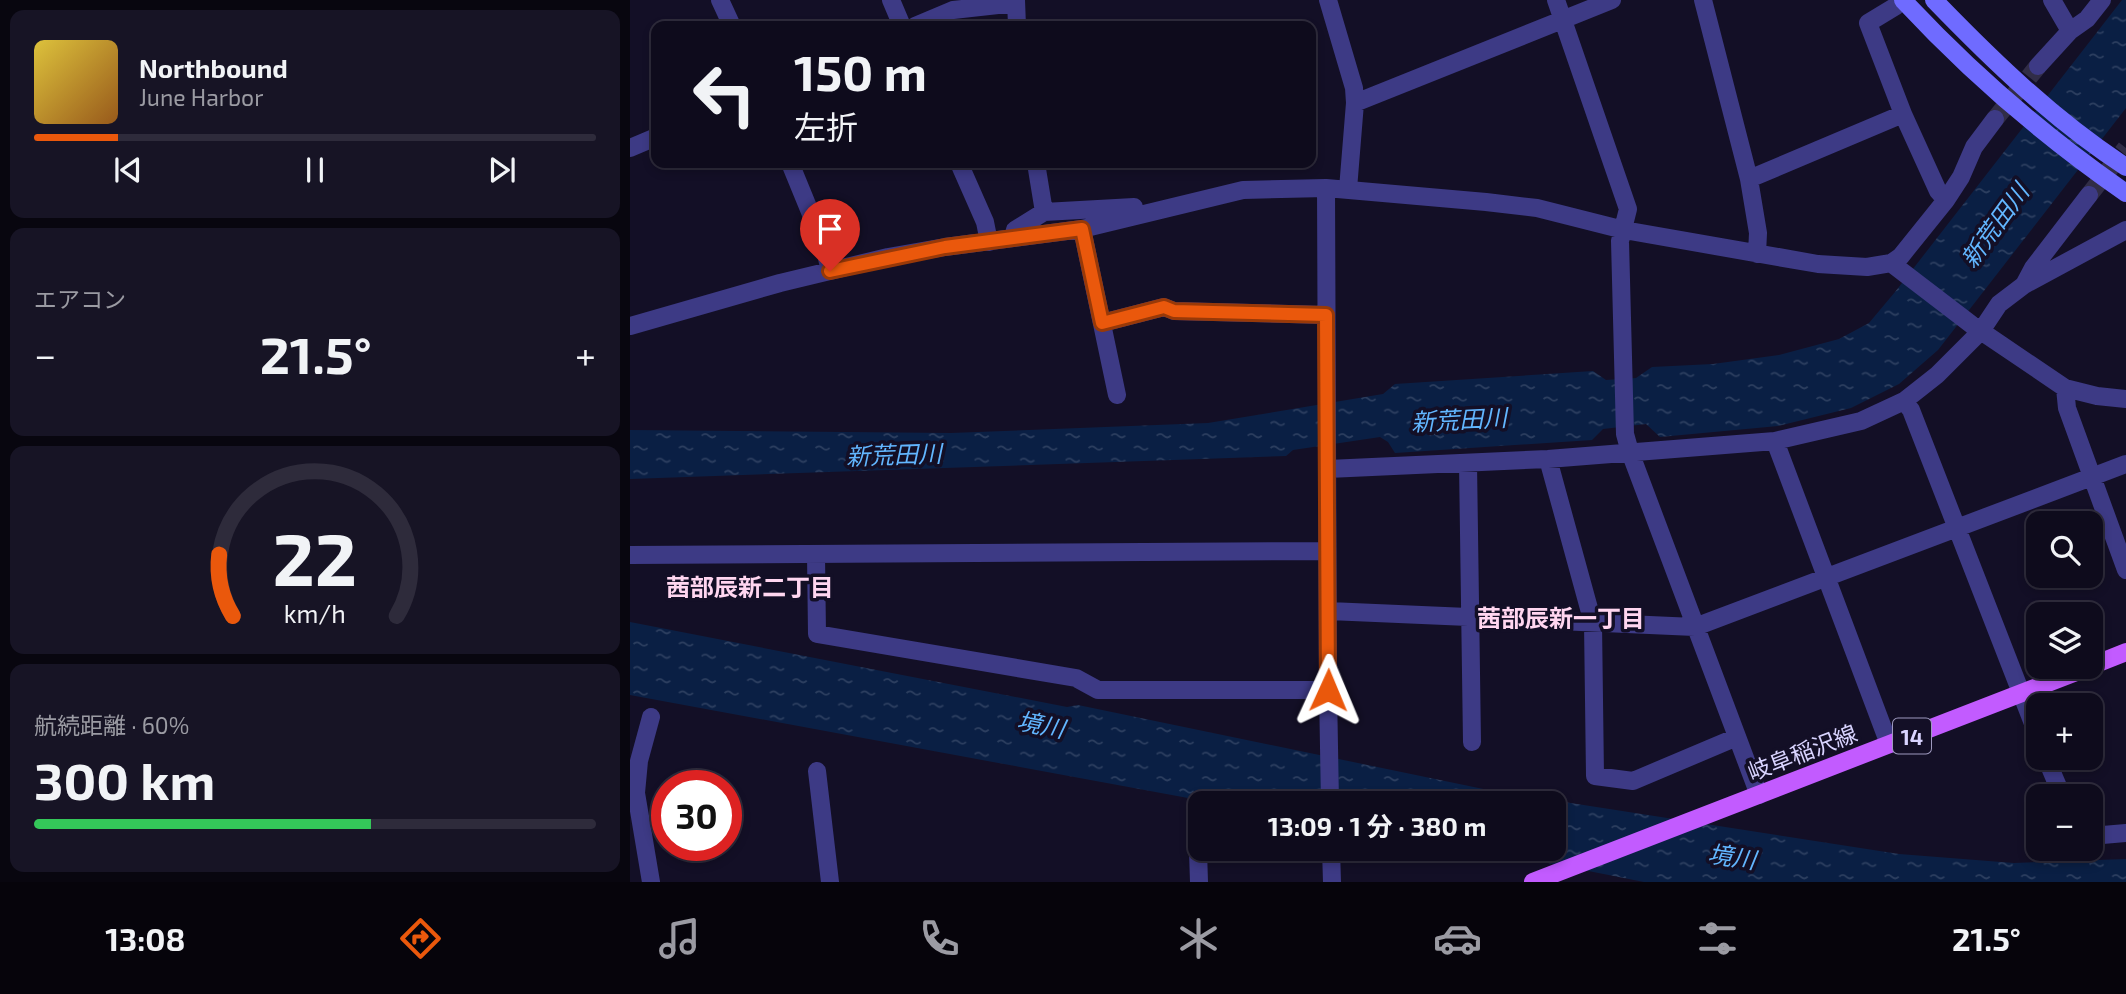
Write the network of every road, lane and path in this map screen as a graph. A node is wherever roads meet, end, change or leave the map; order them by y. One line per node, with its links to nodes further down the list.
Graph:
1 (720, 0): 13 (street)
2 (891, 0): 14 (street)
3 (1328, 0): 19 (street)
4 (1556, 0): 12 (street)
5 (1612, 0): 12 (street)
6 (1703, 0): 28 (street)
7 (1903, 0): 20 (street); 31 (street)
8 (1934, 0): 24 (street)
9 (2052, 0): 17 (street)
10 (2102, 0): 17 (street)
11 (1016, 2): 15 (street); 16 (street)
12 (1564, 20): 19 (street); 37 (street)
13 (730, 21)
14 (900, 21)
15 (927, 21)
16 (1017, 21)
17 (2070, 32): 18 (street)
18 (2038, 66)
19 (1355, 103): 30 (street)
20 (1903, 114): 28 (street); 33 (street)
21 (1995, 119): 33 (street)
22 (651, 139): 23 (street)
23 (630, 148)
24 (2126, 167)
25 (792, 168): 43 (street)
26 (962, 168): 40 (street)
27 (1038, 168): 34 (street)
28 (1749, 179): 41 (street)
29 (1326, 187): 30 (street); 35 (street); 45 (street)
30 (1348, 189): 37 (street)
31 (2126, 193)
32 (2089, 195): 44 (street)
33 (1946, 200): 42 (street)
34 (1044, 212): 35 (street); 39 (street)
35 (1152, 212): 36 (street)
36 (1082, 229): 39 (street); 46 (street)
37 (1624, 230): 41 (street); 54 (street)
38 (2126, 230): 44 (street)
39 (1013, 238): 40 (street)
40 (989, 242): 43 (street)
41 (1757, 254): 42 (street)
42 (1896, 267): 48 (street)
43 (830, 271): 47 (street)
44 (2024, 285): 48 (street)
45 (1326, 315): 46 (street); 57 (street)
46 (1102, 323): 50 (street)
47 (630, 326)
48 (1976, 328): 49 (street); 52 (street)
49 (2065, 388): 51 (street); 59 (street)
50 (1117, 395)
51 (2126, 399)
52 (1904, 401): 53 (street); 60 (street)
53 (1775, 442): 54 (street); 65 (street)
54 (1628, 443): 55 (street); 69 (street)
55 (1549, 458): 56 (street); 68 (street)
56 (1468, 463): 57 (street); 67 (street)
57 (1328, 464): 61 (street)
58 (2126, 464): 59 (street)
59 (2091, 478): 60 (street); 64 (street)
60 (1958, 527): 65 (street); 74 (street)
61 (1327, 551): 63 (street); 66 (street)
62 (630, 555): 63 (street)
63 (816, 555): 73 (street)
64 (2126, 570)
65 (1826, 579): 69 (street); 79 (street)
66 (1329, 611): 67 (street); 73 (street)
67 (1471, 617): 68 (street); 78 (street)
68 (1594, 623): 69 (street); 77 (street)
69 (1695, 627): 77 (street)
70 (2126, 652): 71 (main road, 岐阜稲沢線 / 14)
71 (2103, 661)
72 (2057, 679): 74 (main road, 岐阜稲沢線 / 14)
73 (1328, 690): 81 (street)
74 (2021, 693): 75 (street); 79 (main road, 岐阜稲沢線 / 14)
75 (2026, 706)
76 (651, 718): 88 (street)
77 (1737, 737): 82 (street)
78 (1472, 741)
79 (1889, 744): 82 (main road, 岐阜稲沢線 / 14)
80 (817, 771): 89 (street)
81 (1330, 791)
82 (1759, 795): 87 (main road, 岐阜稲沢線 / 14)
83 (2126, 834): 84 (street)
84 (2103, 835)
85 (1198, 861): 90 (street)
86 (1331, 861): 91 (street)
87 (1560, 875): 92 (main road, 岐阜稲沢線 / 14)
88 (651, 882)
89 (830, 882)
90 (1199, 882)
91 (1332, 882)
92 (1533, 882)

